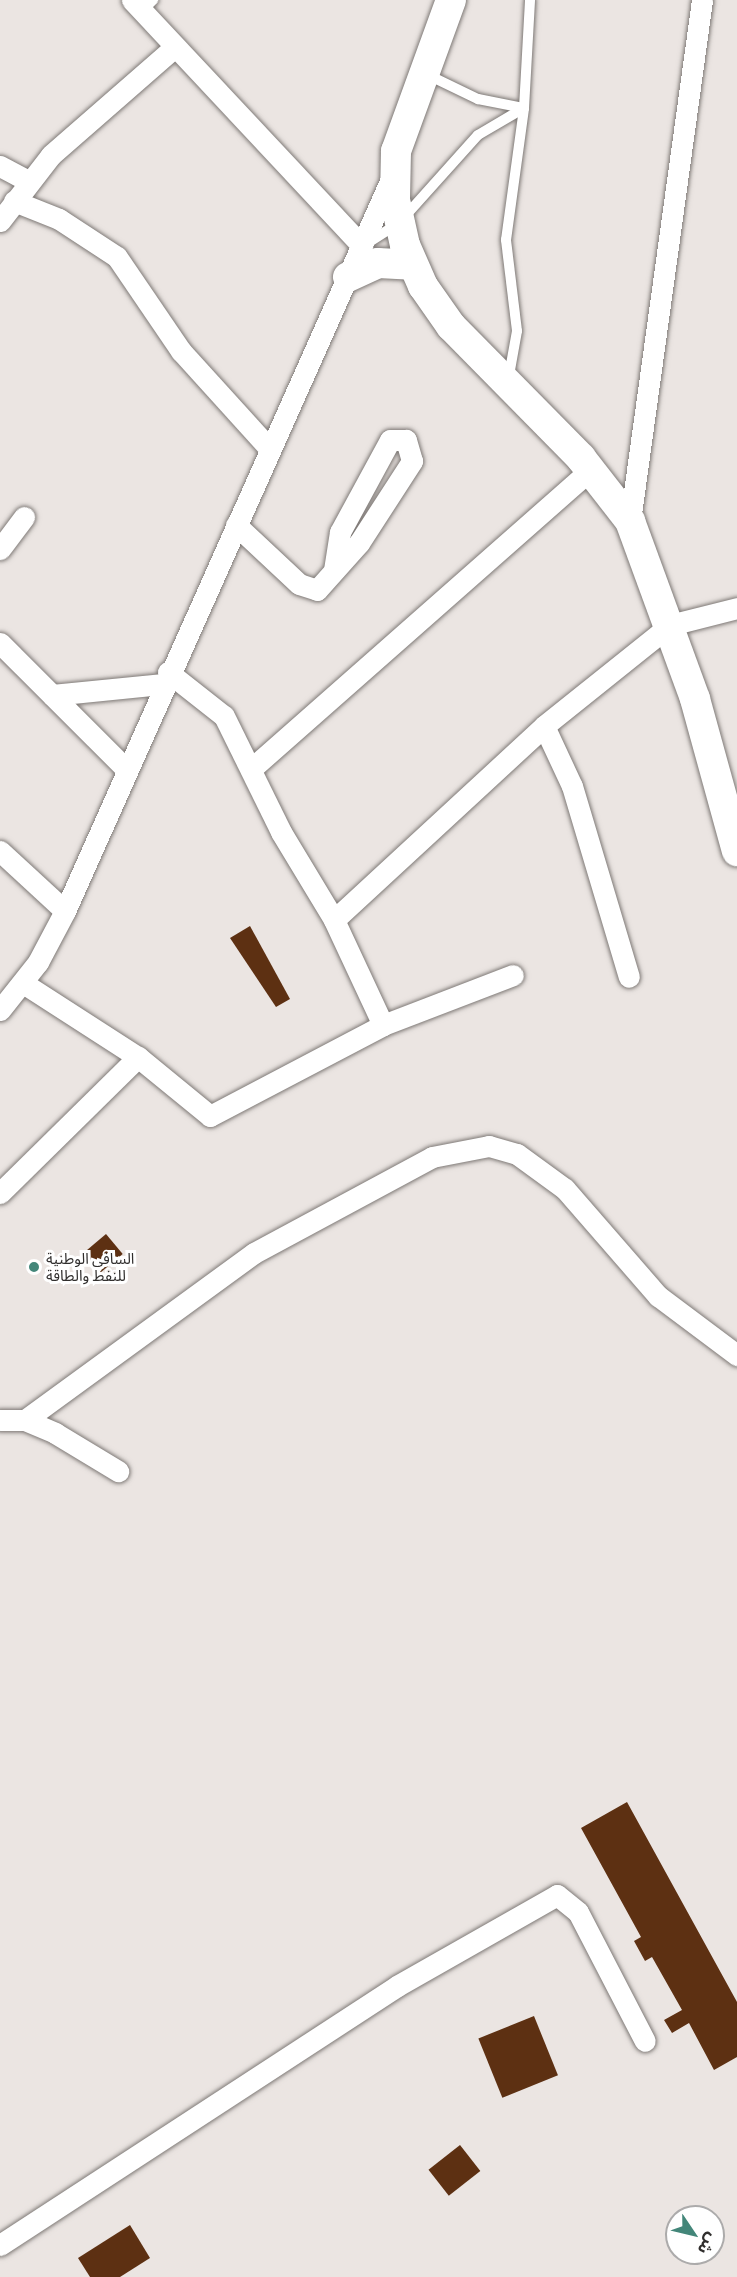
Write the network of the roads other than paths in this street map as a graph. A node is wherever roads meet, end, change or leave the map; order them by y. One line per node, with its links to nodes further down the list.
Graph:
1 (451, 0): 6 (main road)
2 (530, 0): 7 (lane)
3 (702, 0): 21 (street)
4 (142, 4): 5 (street)
5 (175, 47): 10 (street); 14 (street)
6 (422, 72): 7 (lane); 9 (main road)
7 (524, 108): 13 (lane); 17 (lane)
8 (0, 166): 10 (street)
9 (393, 173): 13 (main road); 14 (street)
10 (28, 181): 11 (street)
11 (14, 201): 12 (street); 18 (street)
12 (0, 221)
13 (399, 223): 14 (lane); 15 (main road)
14 (362, 246): 16 (street)
15 (412, 265): 16 (main road); 17 (main road)
16 (348, 277): 18 (street)
17 (508, 382): 19 (main road)
18 (269, 448): 22 (street)
19 (590, 470): 21 (main road); 32 (street)
20 (24, 517): 23 (street)
21 (630, 520): 26 (main road)
22 (236, 525): 24 (street); 28 (street)
23 (0, 549)
24 (334, 571): 24 (street)
25 (737, 608): 26 (street)
26 (670, 625): 30 (street); 34 (main road)
27 (0, 643): 29 (street)
28 (165, 678): 29 (street); 31 (street); 32 (street)
29 (52, 695): 31 (street)
30 (544, 726): 36 (street); 38 (street)
31 (126, 769): 35 (street)
32 (251, 769): 36 (street)
33 (0, 851): 35 (street)
34 (737, 851)
35 (64, 911): 39 (street)
36 (334, 920): 41 (street)
37 (513, 975): 41 (street)
38 (629, 977)
39 (23, 983): 40 (street); 42 (street)
40 (0, 1010)
41 (383, 1025): 42 (street)
42 (138, 1057): 43 (street)
43 (0, 1193)
44 (737, 1355): 46 (street)
45 (0, 1420): 46 (street)
46 (25, 1420): 47 (street)
47 (118, 1471)
48 (645, 2041): 49 (street)
49 (0, 2245)

